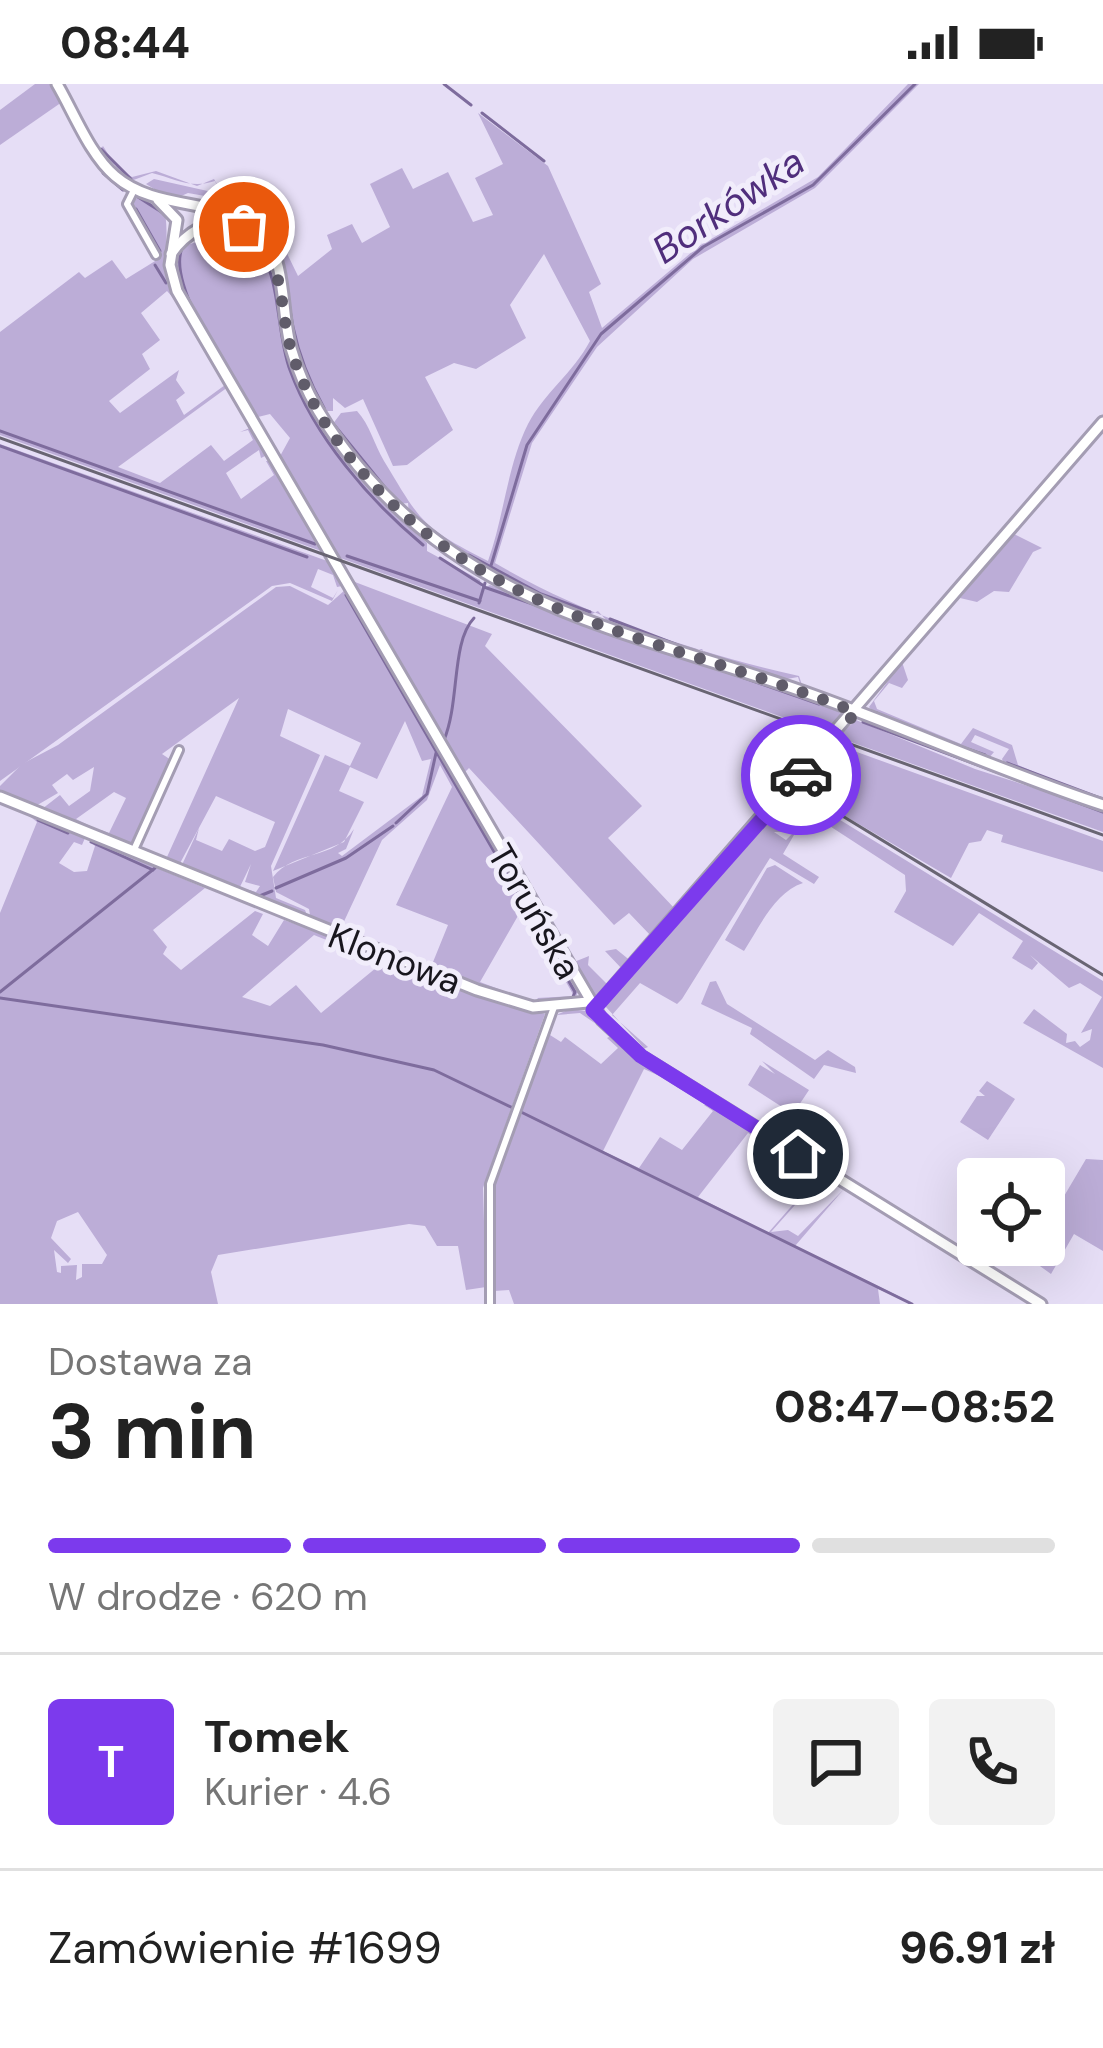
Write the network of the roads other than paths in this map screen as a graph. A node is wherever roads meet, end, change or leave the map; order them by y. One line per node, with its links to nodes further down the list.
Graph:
1 (58, 84): 2 (street)
2 (135, 188): 3 (street); 10 (street)
3 (158, 200): 4 (street); 6 (street)
4 (185, 205): 5 (street); 6 (street)
5 (202, 207): 7 (street); 11 (street)
6 (177, 222): 8 (street); 9 (street)
7 (206, 226): 8 (street); 11 (street)
8 (190, 234): 9 (street)
9 (171, 254): 18 (street, Toruńska)
10 (156, 255)
11 (277, 269): 13 (street)
12 (1103, 422): 13 (street)
13 (856, 712): 16 (street); 18 (street)
14 (179, 750): 17 (street)
15 (0, 797): 17 (street, Klonowa)
16 (1103, 805)
17 (133, 852): 19 (street, Klonowa)
18 (591, 1006): 19 (street, Klonowa); 21 (street, Toruńska)
19 (554, 1007): 20 (street)
20 (490, 1304)
21 (1041, 1304)

